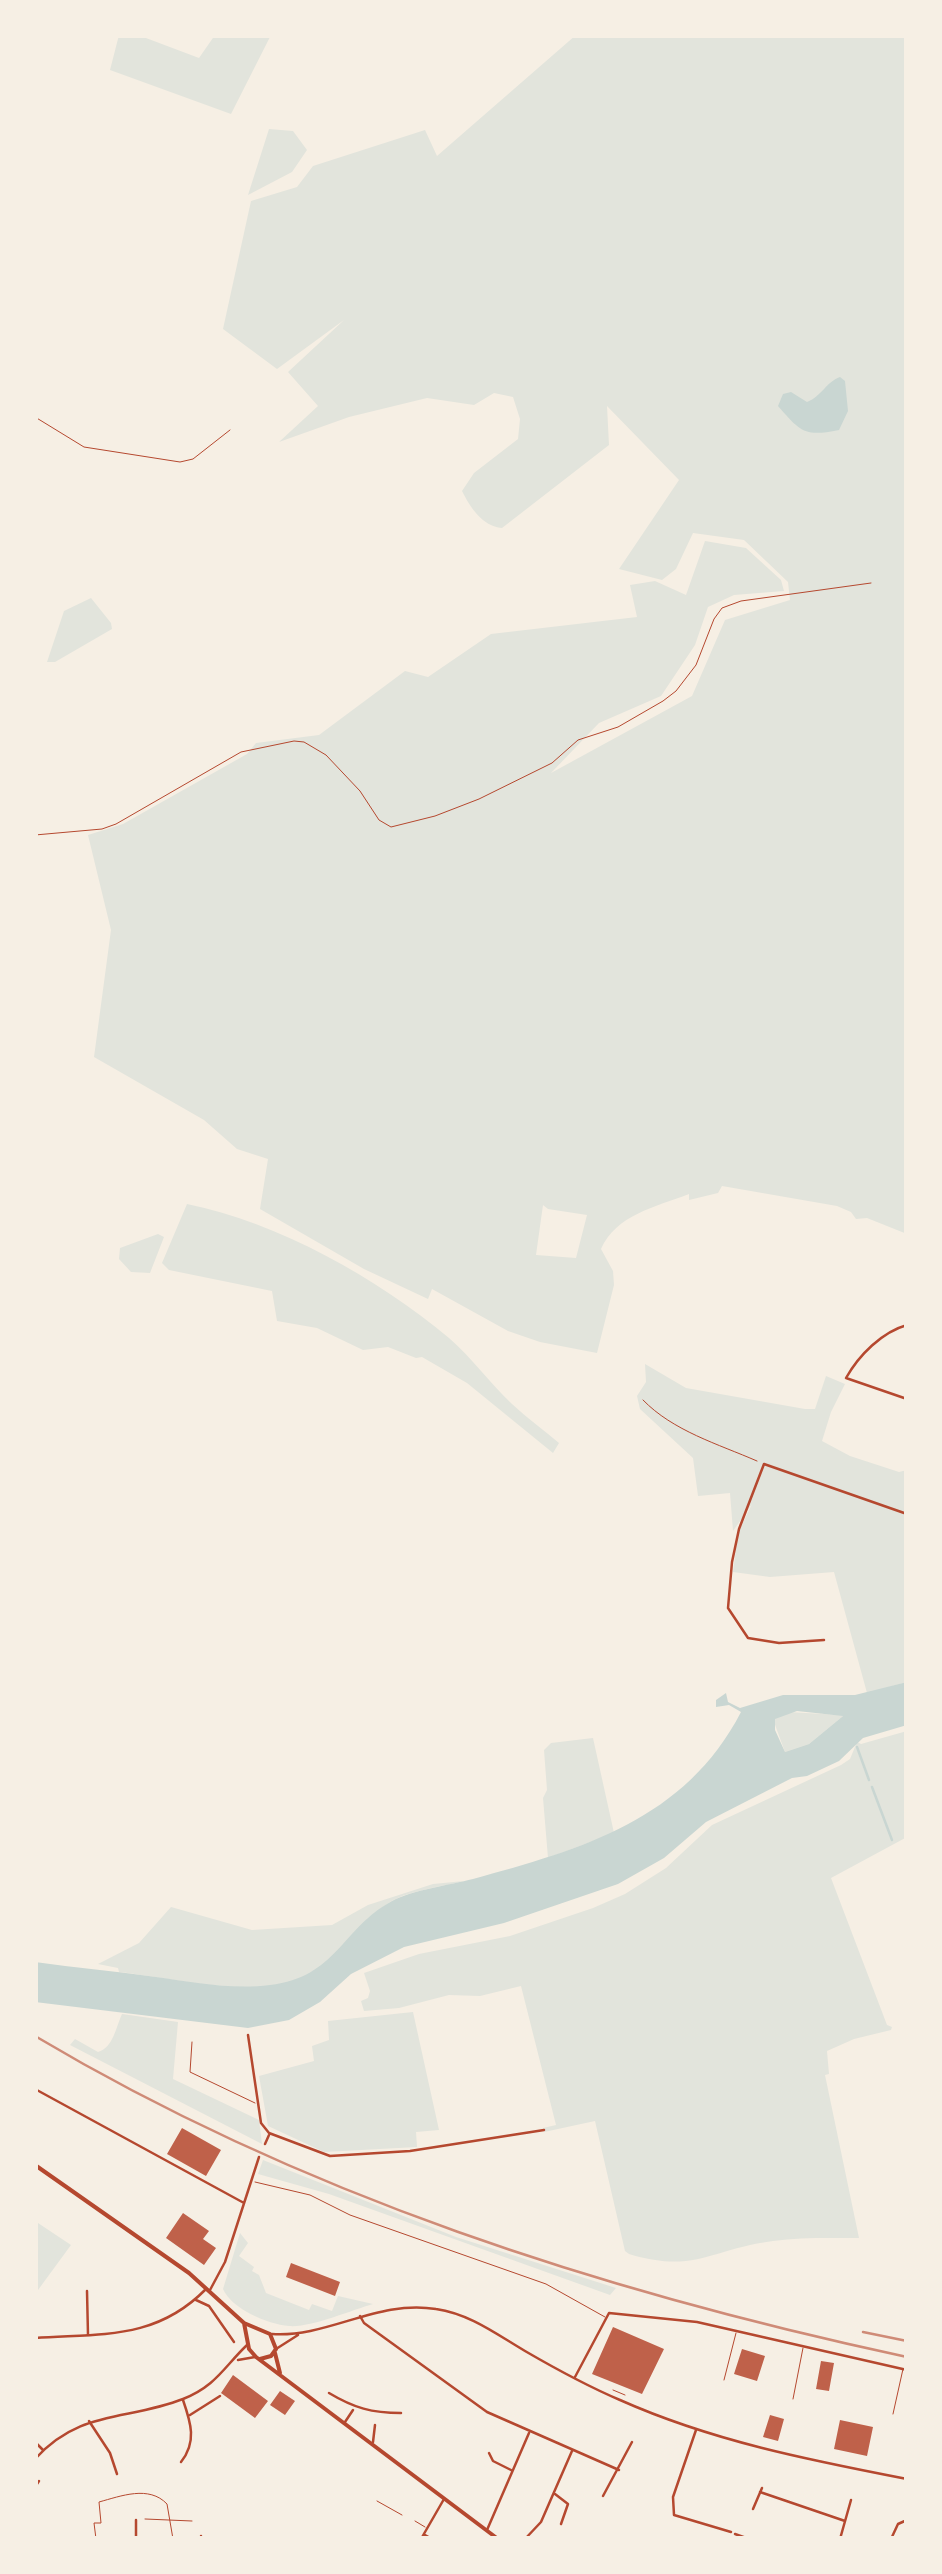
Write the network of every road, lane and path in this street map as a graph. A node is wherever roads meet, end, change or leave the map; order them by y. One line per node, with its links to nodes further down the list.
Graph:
1 (35, 417): 2 (lane)
2 (230, 430)
3 (870, 583): 4 (lane)
4 (35, 835)
5 (907, 1325): 7 (street)
6 (643, 1400): 8 (path)
7 (907, 1400)
8 (764, 1464): 9 (street); 10 (street)
9 (907, 1514)
10 (824, 1640)
11 (248, 2035): 14 (street)
12 (192, 2042): 14 (lane)
13 (35, 2089): 21 (street)
14 (257, 2104): 16 (street)
15 (544, 2130): 16 (street)
16 (270, 2134): 17 (street)
17 (265, 2144)
18 (259, 2157): 20 (street)
19 (35, 2164): 22 (main road)
20 (252, 2182): 21 (street); 25 (lane)
21 (244, 2203): 22 (street)
22 (208, 2290): 24 (street); 27 (main road)
23 (88, 2292): 31 (street)
24 (195, 2300): 31 (street); 33 (street)
25 (607, 2315): 29 (street); 41 (street)
26 (360, 2316): 30 (street); 41 (street); 59 (street)
27 (244, 2323): 28 (main road); 34 (main road)
28 (268, 2333): 30 (street); 34 (main road); 36 (main road)
29 (736, 2333): 35 (street); 43 (lane)
30 (299, 2334): 36 (street)
31 (88, 2336): 32 (street)
32 (36, 2337)
33 (234, 2342)
34 (248, 2342): 37 (main road); 38 (street)
35 (804, 2347): 39 (street); 50 (lane)
36 (275, 2351): 37 (main road); 40 (main road)
37 (258, 2358): 38 (street); 40 (main road)
38 (234, 2363): 49 (street)
39 (905, 2370): 53 (lane)
40 (282, 2377): 56 (main road)
41 (574, 2378): 58 (street)
42 (718, 2379): 43 (lane)
43 (724, 2380): 44 (lane)
44 (729, 2382)
45 (608, 2388): 48 (path)
46 (329, 2393): 51 (street)
47 (220, 2396): 54 (street)
48 (627, 2396)
49 (183, 2399): 54 (street); 55 (street)
50 (793, 2399)
51 (354, 2408): 52 (street); 56 (street)
52 (401, 2413)
53 (893, 2414)
54 (188, 2415): 67 (street)
55 (89, 2421): 63 (street); 69 (street)
56 (345, 2422): 61 (main road)
57 (376, 2425): 61 (street)
58 (696, 2430): 73 (street); 99 (street)
59 (530, 2431): 64 (street); 70 (street)
60 (35, 2442): 63 (street)
61 (372, 2442): 78 (main road)
62 (632, 2442): 71 (street)
63 (43, 2450): 66 (street)
64 (573, 2450): 71 (street); 76 (street)
65 (490, 2453): 70 (street)
66 (35, 2459)
67 (182, 2462)
68 (122, 2465): 69 (street)
69 (116, 2468): 72 (street)
70 (513, 2470): 91 (street)
71 (619, 2470): 77 (street)
72 (117, 2474)
73 (907, 2478)
74 (38, 2481): 75 (street)
75 (35, 2486)
76 (554, 2494): 89 (street); 98 (street)
77 (602, 2496)
78 (445, 2498): 90 (street); 91 (main road)
79 (851, 2500): 87 (street)
80 (377, 2501): 82 (lane)
81 (753, 2509): 87 (street)
82 (402, 2514)
83 (169, 2518): 84 (path); 86 (path); 93 (path); 95 (path)
84 (136, 2520): 94 (street)
85 (907, 2520): 101 (street)
86 (192, 2521)
87 (845, 2521): 100 (street)
88 (415, 2522): 90 (lane)
89 (561, 2524)
90 (427, 2528): 92 (street)
91 (487, 2530): 97 (main road)
92 (422, 2537): 96 (street)
93 (96, 2539)
94 (136, 2539)
95 (173, 2539)
96 (432, 2539)
97 (498, 2539)
98 (525, 2539)
99 (747, 2539)
100 (841, 2539)
101 (891, 2539)

